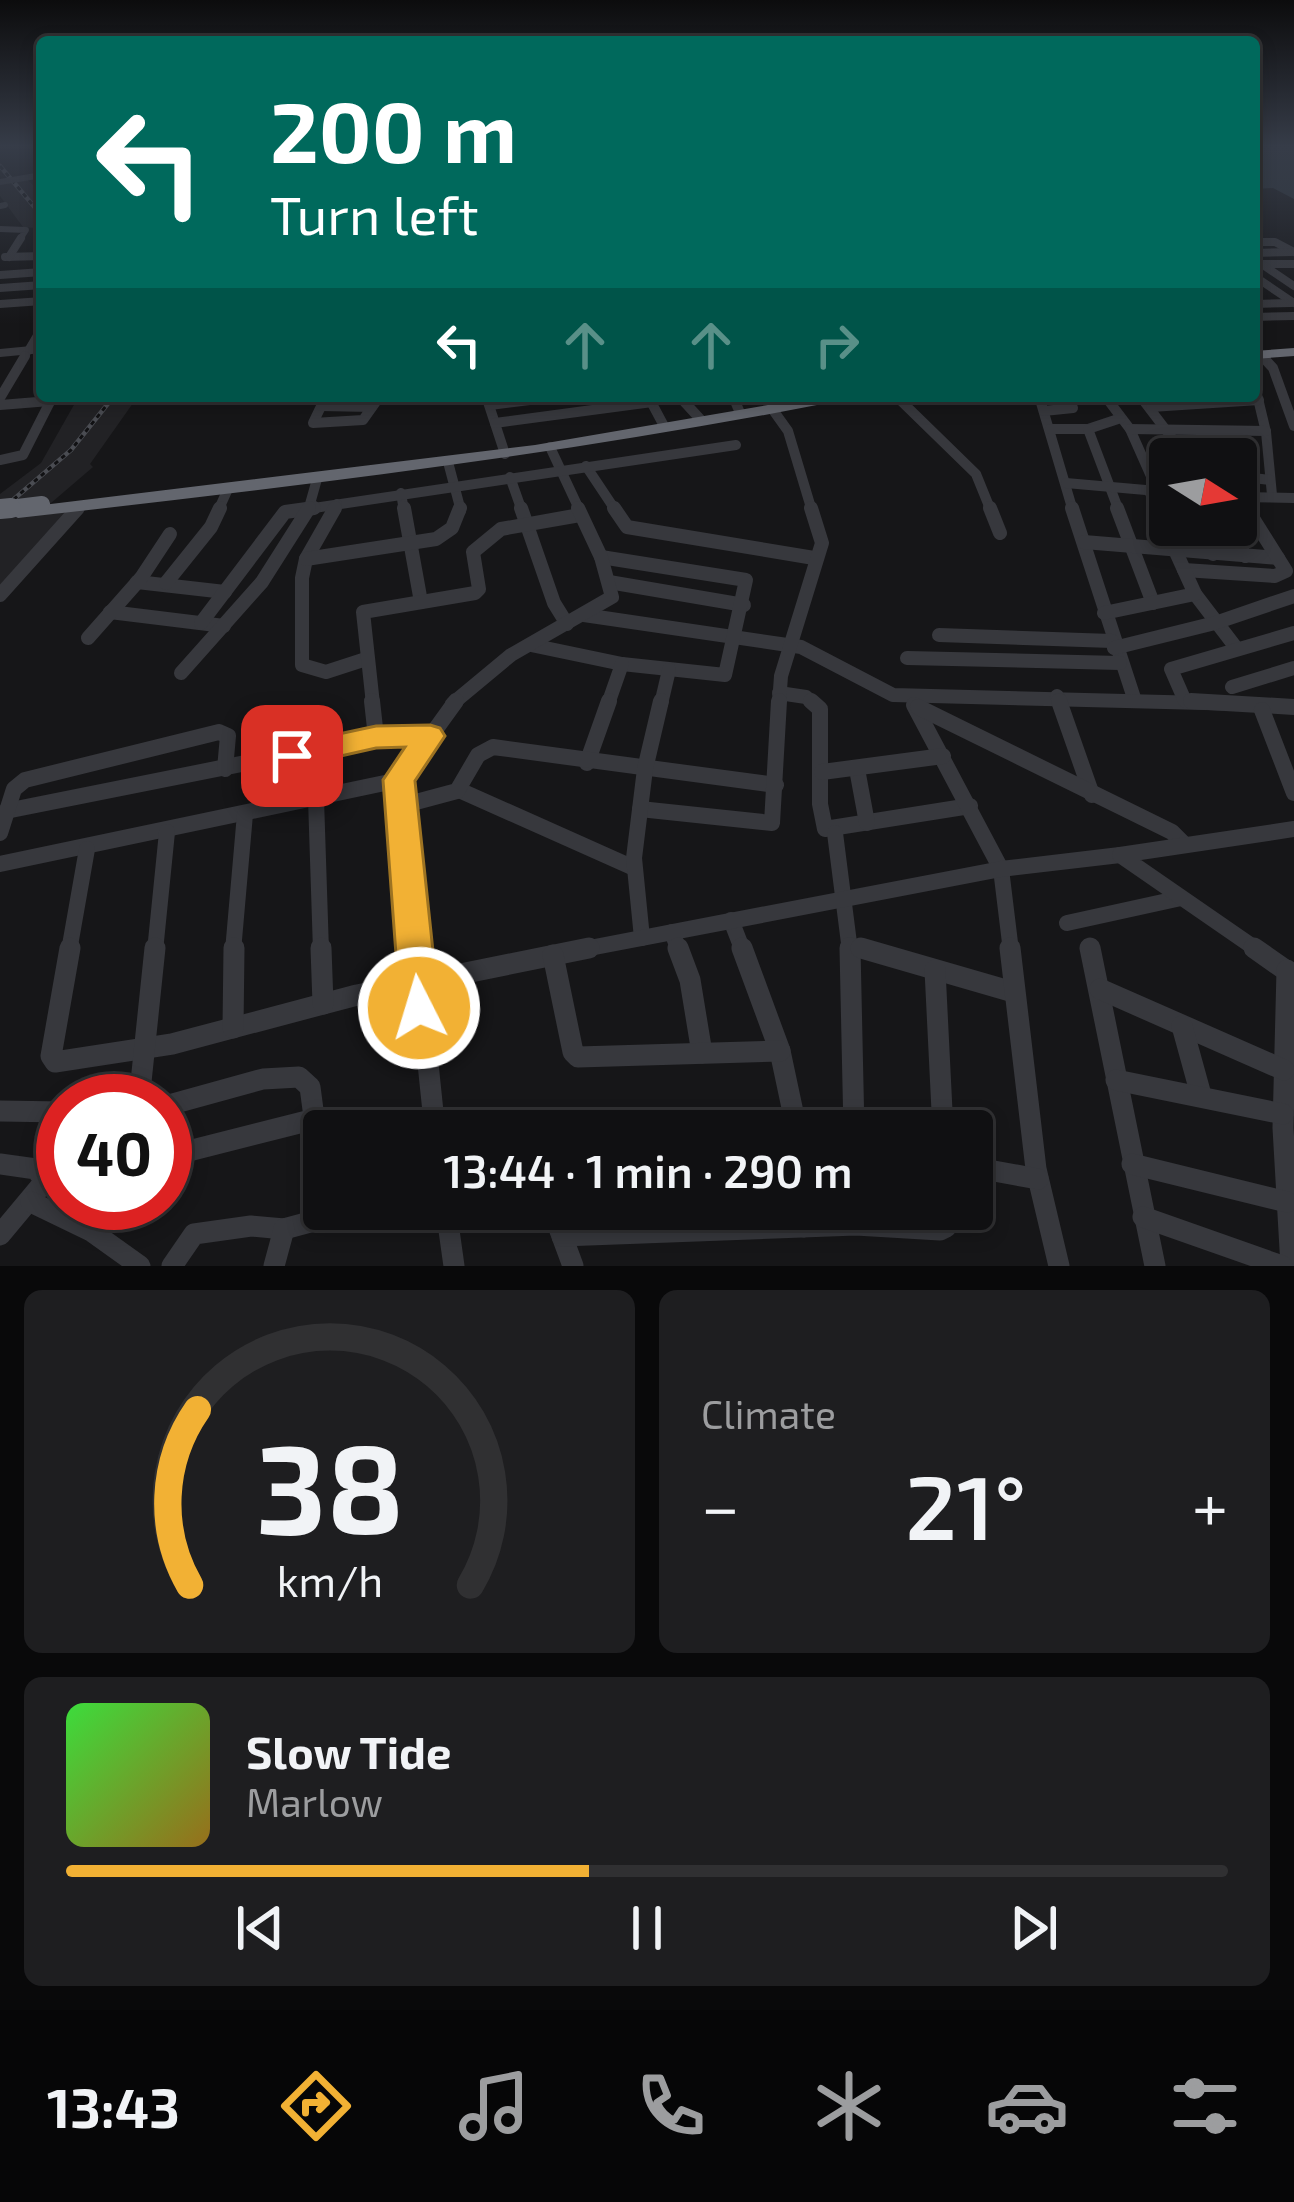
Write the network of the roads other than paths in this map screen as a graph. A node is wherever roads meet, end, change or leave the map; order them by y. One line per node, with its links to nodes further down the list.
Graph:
1 (18, 221): 3 (street)
2 (1260, 242): 4 (street)
3 (7, 244): 6 (street); 15 (street)
4 (1294, 252): 5 (street)
5 (1260, 253)
6 (30, 255): 7 (street); 12 (street)
7 (36, 256)
8 (1260, 264): 9 (street)
9 (1294, 264)
10 (1260, 265): 13 (street)
11 (36, 273): 12 (street)
12 (15, 274): 15 (street)
13 (1277, 274): 14 (street); 18 (street)
14 (1294, 274)
15 (0, 275)
16 (1260, 281): 20 (street)
17 (36, 285): 19 (street)
18 (1294, 286)
19 (0, 288)
20 (1276, 291): 21 (street); 24 (street)
21 (1260, 293)
22 (36, 301): 23 (street)
23 (12, 303): 25 (street); 29 (street)
24 (1294, 303): 26 (street)
25 (0, 304)
26 (1262, 304): 28 (street)
27 (1260, 317): 28 (street)
28 (1290, 319)
29 (0, 320)
30 (36, 338): 32 (street)
31 (36, 349): 32 (street)
32 (28, 350): 34 (street); 37 (street)
33 (1294, 350): 35 (highway)
34 (0, 353)
35 (1260, 353)
36 (1260, 357): 66 (street)
37 (4, 383): 39 (street)
38 (36, 399): 39 (street)
39 (0, 402)
40 (50, 402): 76 (street)
41 (323, 402): 57 (street)
42 (331, 402): 57 (street)
43 (376, 402): 57 (street)
44 (488, 402): 64 (street)
45 (631, 402): 64 (street)
46 (652, 402): 65 (street)
47 (684, 402): 63 (street)
48 (789, 402): 59 (highway)
49 (813, 402): 58 (highway)
50 (902, 402): 102 (street)
51 (1041, 402): 60 (street)
52 (1071, 402): 60 (street)
53 (1109, 402): 62 (street)
54 (1146, 402): 61 (street)
55 (1234, 402): 61 (street)
56 (1259, 402): 71 (street)
57 (372, 407)
58 (773, 410): 59 (highway); 118 (street)
59 (740, 411): 63 (highway); 74 (highway)
60 (1044, 411): 68 (street)
61 (1154, 411): 70 (street)
62 (1121, 418): 67 (street); 69 (street)
63 (701, 420): 65 (highway)
64 (495, 424): 75 (street)
65 (664, 426): 75 (highway)
66 (1294, 426)
67 (1088, 428): 68 (street); 87 (street)
68 (1050, 429): 85 (street)
69 (1130, 429): 70 (street); 79 (street)
70 (1168, 430): 71 (street); 72 (street)
71 (1266, 431): 84 (street)
72 (1174, 438)
73 (736, 445): 78 (street)
74 (550, 447): 75 (highway); 80 (street)
75 (504, 452): 77 (highway); 96 (highway)
76 (0, 460)
77 (448, 462): 82 (highway); 86 (street)
78 (586, 466): 80 (street); 118 (street)
79 (1149, 468)
80 (561, 470): 81 (street); 99 (street)
81 (510, 477): 86 (street); 101 (street)
82 (316, 478): 88 (highway); 97 (street)
83 (1257, 478): 84 (street)
84 (1270, 480): 92 (street)
85 (1066, 483): 87 (street); 104 (street)
86 (454, 485): 90 (street); 106 (street)
87 (1111, 488): 89 (street); 110 (street)
88 (227, 490): 95 (highway); 122 (street)
89 (1149, 491)
90 (401, 493): 94 (street); 105 (street)
91 (1257, 496): 92 (street)
92 (1272, 496): 93 (street)
93 (1294, 498)
94 (337, 504): 97 (street); 117 (street)
95 (80, 506): 96 (highway); 126 (street)
96 (42, 507): 98 (highway, bridge)
97 (312, 508): 124 (street); 136 (street)
98 (0, 512)
99 (580, 515): 101 (street); 115 (street)
100 (1257, 525): 116 (street)
101 (528, 526): 111 (street); 133 (street)
102 (1000, 533)
103 (170, 534): 121 (street)
104 (1084, 542): 110 (street); 132 (street)
105 (409, 544): 106 (street); 117 (street); 128 (street)
106 (448, 544): 111 (street)
107 (1175, 546): 112 (street)
108 (1209, 546): 113 (street)
109 (1240, 546): 114 (street)
110 (1130, 547): 112 (street); 129 (street)
111 (475, 550): 128 (street)
112 (1176, 550): 113 (street); 119 (street)
113 (1213, 554): 114 (street)
114 (1246, 556): 116 (street)
115 (601, 557): 123 (street); 130 (street)
116 (1278, 558): 120 (street)
117 (306, 559): 145 (street)
118 (814, 559): 142 (street)
119 (1184, 570): 120 (street); 125 (street)
120 (1291, 573)
121 (137, 582): 122 (street); 131 (street)
122 (166, 583): 124 (street)
123 (609, 583): 130 (street); 133 (street)
124 (225, 592): 134 (street)
125 (1195, 594): 129 (street); 135 (street)
126 (0, 595)
127 (1294, 596): 135 (street)
128 (421, 602): 145 (street)
129 (1153, 603): 132 (street)
130 (744, 605): 140 (street)
131 (110, 612): 134 (street); 139 (street)
132 (1104, 614): 144 (street)
133 (576, 620): 140 (street); 141 (street)
134 (201, 623): 136 (street)
135 (1215, 623): 143 (street); 144 (street)
136 (224, 626): 150 (street)
137 (1294, 633): 143 (street)
138 (939, 635): 144 (street)
139 (88, 638)
140 (735, 638): 142 (street); 149 (street)
141 (530, 645): 147 (street); 160 (street)
142 (792, 646): 151 (street); 152 (street)
143 (1237, 650): 156 (street)
144 (1116, 651): 146 (street); 155 (street)
145 (366, 658): 161 (street)
146 (907, 658)
147 (622, 664): 149 (street); 163 (street)
148 (1294, 668): 153 (street)
149 (669, 670): 166 (street)
150 (181, 673)
151 (779, 693): 167 (street); 169 (street)
152 (893, 695): 154 (street); 157 (street)
153 (1229, 695): 156 (street); 158 (street); 159 (street)
154 (1057, 696): 155 (street); 172 (street)
155 (1134, 698): 156 (street)
156 (1185, 701)
157 (914, 705): 162 (street); 172 (street)
158 (1262, 710): 159 (street); 171 (street)
159 (1294, 711)
160 (430, 736): 161 (street); 168 (street)
161 (376, 737): 164 (street)
162 (944, 756): 165 (street); 175 (street)
163 (586, 763): 166 (street); 170 (street)
164 (226, 769): 177 (street); 177 (street)
165 (857, 769): 167 (street); 179 (street)
166 (645, 770): 169 (street); 176 (street)
167 (822, 772): 183 (street)
168 (399, 780): 173 (street); 174 (street)
169 (776, 785): 176 (street)
170 (459, 790): 174 (street); 188 (street)
171 (1294, 793)
172 (1092, 795): 184 (street)
173 (316, 799): 178 (street); 204 (street)
174 (401, 806): 201 (street)
175 (970, 806): 179 (street); 189 (street)
176 (640, 809): 188 (street)
177 (6, 811): 182 (street)
178 (245, 814): 181 (street); 206 (street)
179 (867, 823): 183 (street)
180 (1294, 829): 184 (street)
181 (166, 832): 185 (street); 207 (street)
182 (0, 833)
183 (835, 833): 191 (street)
184 (1184, 845): 186 (street)
185 (87, 850): 187 (street); 207 (street)
186 (1120, 855): 189 (street); 190 (street)
187 (0, 864)
188 (634, 868): 195 (street)
189 (1001, 869): 191 (street); 203 (street)
190 (1181, 898): 193 (street); 200 (street)
191 (843, 900): 192 (street); 196 (street)
192 (731, 920): 194 (street); 208 (street)
193 (1067, 923)
194 (672, 932): 195 (street); 209 (street)
195 (642, 938): 198 (street)
196 (849, 946): 199 (street); 218 (street)
197 (1090, 947): 202 (street)
198 (553, 955): 201 (street); 209 (street)
199 (935, 970): 203 (street); 219 (street)
200 (1291, 973): 210 (street)
201 (417, 982): 204 (street); 216 (street)
202 (1100, 988): 205 (street); 212 (street)
203 (1013, 992): 228 (street)
204 (323, 1004): 206 (street)
205 (1182, 1025): 210 (street); 213 (street)
206 (233, 1028): 207 (street)
207 (142, 1049): 211 (street)
208 (781, 1051): 209 (street); 217 (street)
209 (703, 1053)
210 (1284, 1070): 222 (street)
211 (141, 1074)
212 (1116, 1080): 213 (street); 226 (street)
213 (1201, 1095): 222 (street)
214 (192, 1099): 215 (street)
215 (311, 1110)
216 (432, 1110)
217 (792, 1110)
218 (853, 1110)
219 (943, 1110)
220 (0, 1112): 221 (street)
221 (36, 1112)
222 (1283, 1114): 230 (street)
223 (303, 1122): 224 (street)
224 (192, 1150)
225 (0, 1164): 229 (street)
226 (1132, 1164): 230 (street); 231 (street)
227 (993, 1171): 228 (street)
228 (1038, 1179): 244 (street)
229 (31, 1202): 237 (street); 239 (street)
230 (1287, 1202): 247 (street)
231 (1143, 1217): 245 (street); 246 (street)
232 (303, 1222): 233 (street)
233 (284, 1228): 240 (street); 241 (street)
234 (449, 1230): 242 (street)
235 (560, 1230): 238 (street)
236 (643, 1230): 238 (street)
237 (0, 1235)
238 (562, 1236): 243 (street)
239 (140, 1266)
240 (172, 1266)
241 (274, 1266)
242 (454, 1266)
243 (573, 1266)
244 (1059, 1266)
245 (1155, 1266)
246 (1282, 1266)
247 (1291, 1266)

